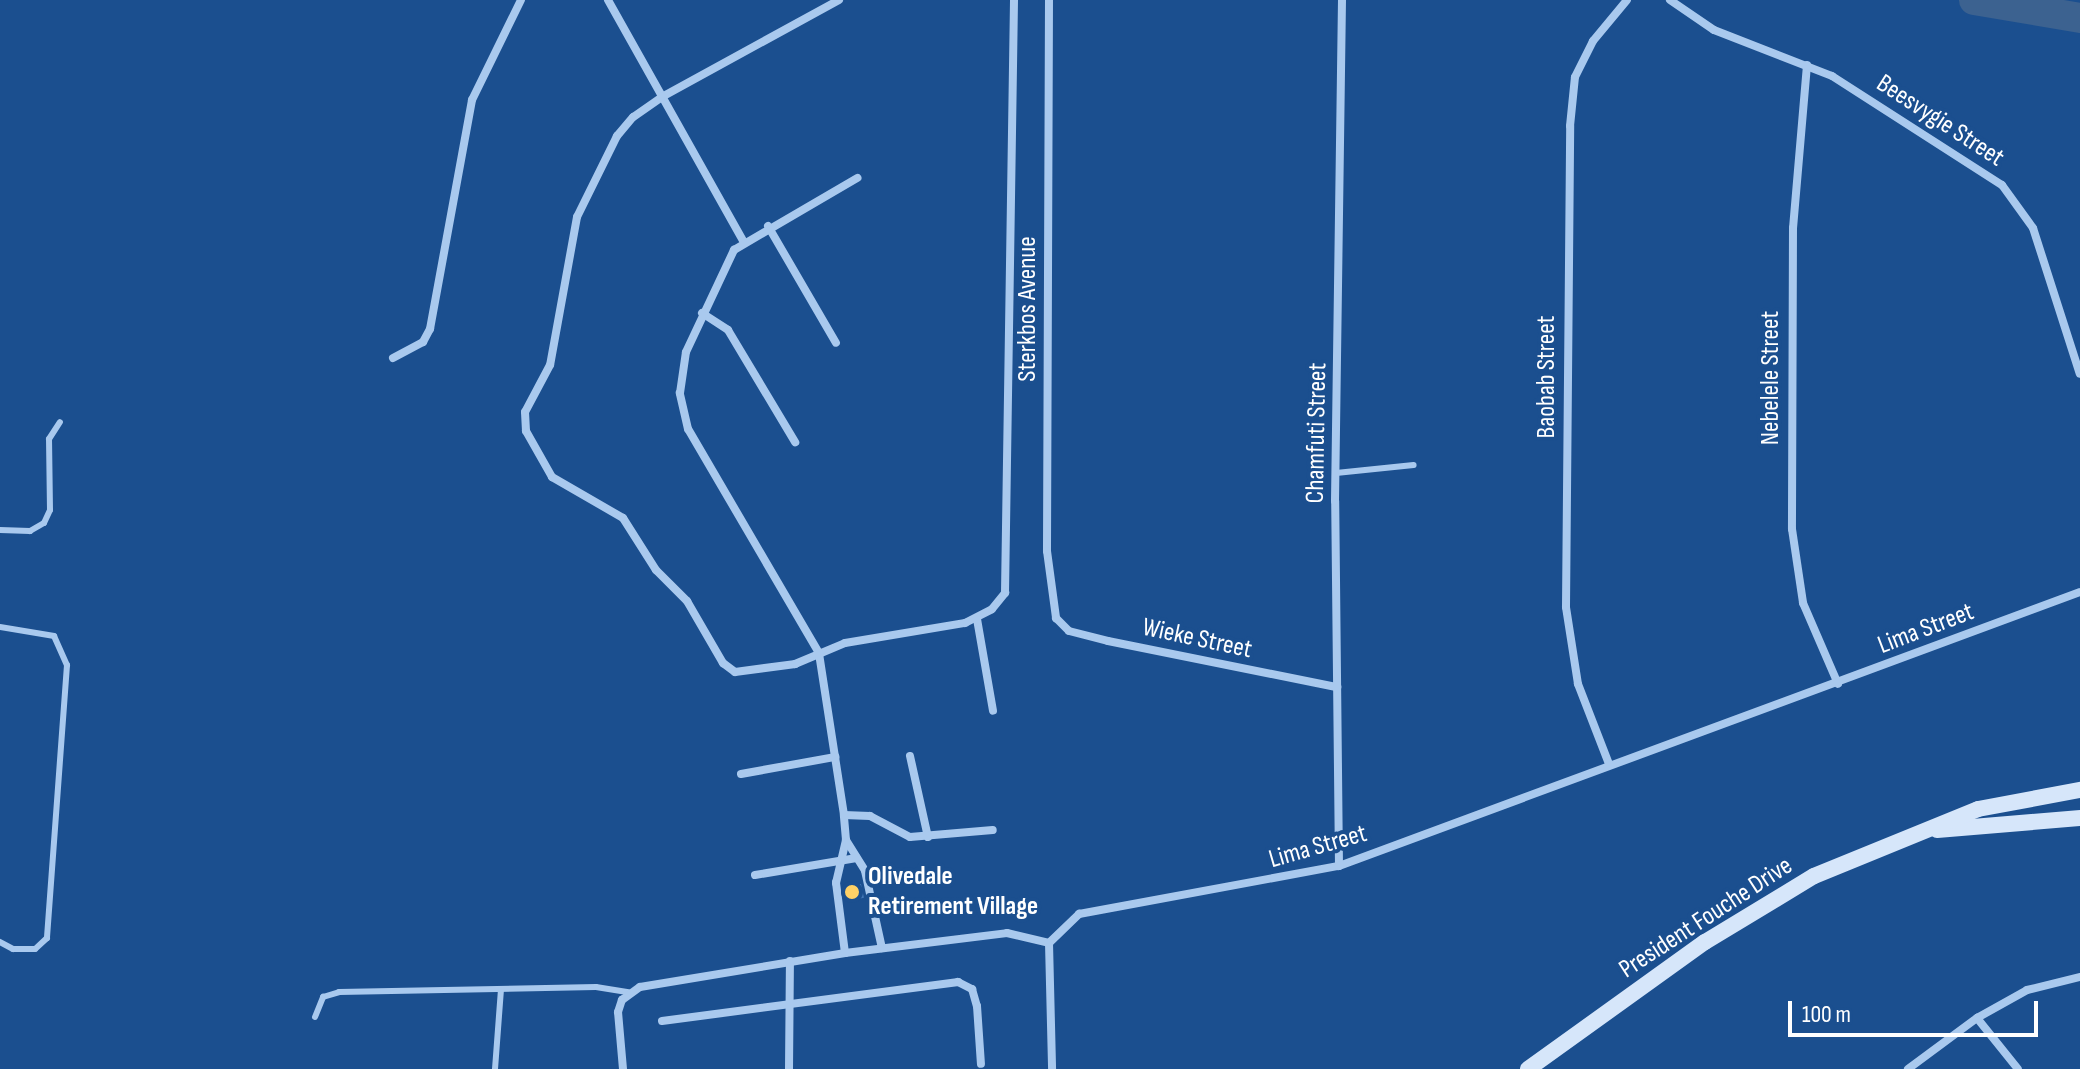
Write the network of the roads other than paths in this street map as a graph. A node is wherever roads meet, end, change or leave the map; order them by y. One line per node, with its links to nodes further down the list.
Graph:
1 (521, 0): 16 (street)
2 (608, 0): 10 (street)
3 (839, 0): 10 (street)
4 (1014, 0): 25 (street)
5 (1049, 0): 24 (street, Sterkbos Avenue)
6 (1342, 0): 21 (street, Chamfuti Street)
7 (1627, 0): 33 (street, Baobab Street)
8 (1670, 0): 9 (street, Beesvygie Street)
9 (1807, 65): 17 (street, Beesvygie Street); 28 (street, Nebelele Street)
10 (662, 97): 13 (street); 27 (street)
11 (857, 178): 12 (street)
12 (768, 226): 13 (street); 15 (street)
13 (743, 241): 14 (street)
14 (702, 313): 19 (street); 27 (street)
15 (836, 343)
16 (393, 358)
17 (2080, 374)
18 (60, 422): 22 (lane)
19 (795, 442)
20 (1414, 465): 21 (lane)
21 (1336, 473): 29 (street, Chamfuti Street)
22 (0, 530)
23 (2077, 593): 28 (street, Lima Street)
24 (1056, 618): 29 (street, Wieke Street)
25 (977, 619): 27 (street); 30 (street)
26 (0, 627): 46 (lane)
27 (819, 653): 32 (street)
28 (1838, 684): 33 (street, Lima Street)
29 (1337, 687): 44 (street, Chamfuti Street)
30 (993, 711)
31 (910, 756): 40 (street)
32 (835, 757): 34 (street); 36 (street)
33 (1609, 764): 44 (street, Lima Street)
34 (741, 774)
35 (2080, 790): 39 (street, President Fouche Drive)
36 (844, 815): 40 (street); 41 (street)
37 (2080, 818): 39 (street, President Fouche Drive)
38 (993, 830): 40 (street)
39 (1923, 831): 63 (street, President Fouche Drive)
40 (928, 837)
41 (846, 840): 42 (street); 43 (street)
42 (857, 858): 43 (street); 48 (street)
43 (840, 862): 45 (street); 49 (street)
44 (1339, 866): 47 (street, Lima Street)
45 (755, 875)
46 (0, 942)
47 (1049, 943): 48 (street); 62 (street)
48 (882, 948): 49 (street)
49 (845, 953): 50 (street)
50 (790, 961): 53 (street); 54 (street)
51 (2080, 977): 56 (street)
52 (501, 989): 53 (lane); 55 (lane); 59 (lane)
53 (629, 992): 60 (street)
54 (790, 1001): 57 (street); 58 (street); 61 (street)
55 (315, 1017)
56 (1977, 1018): 64 (street); 65 (street)
57 (662, 1021)
58 (981, 1064)
59 (495, 1069)
60 (623, 1069)
61 (789, 1069)
62 (1052, 1069)
63 (1528, 1069)
64 (1908, 1069)
65 (2018, 1069)

